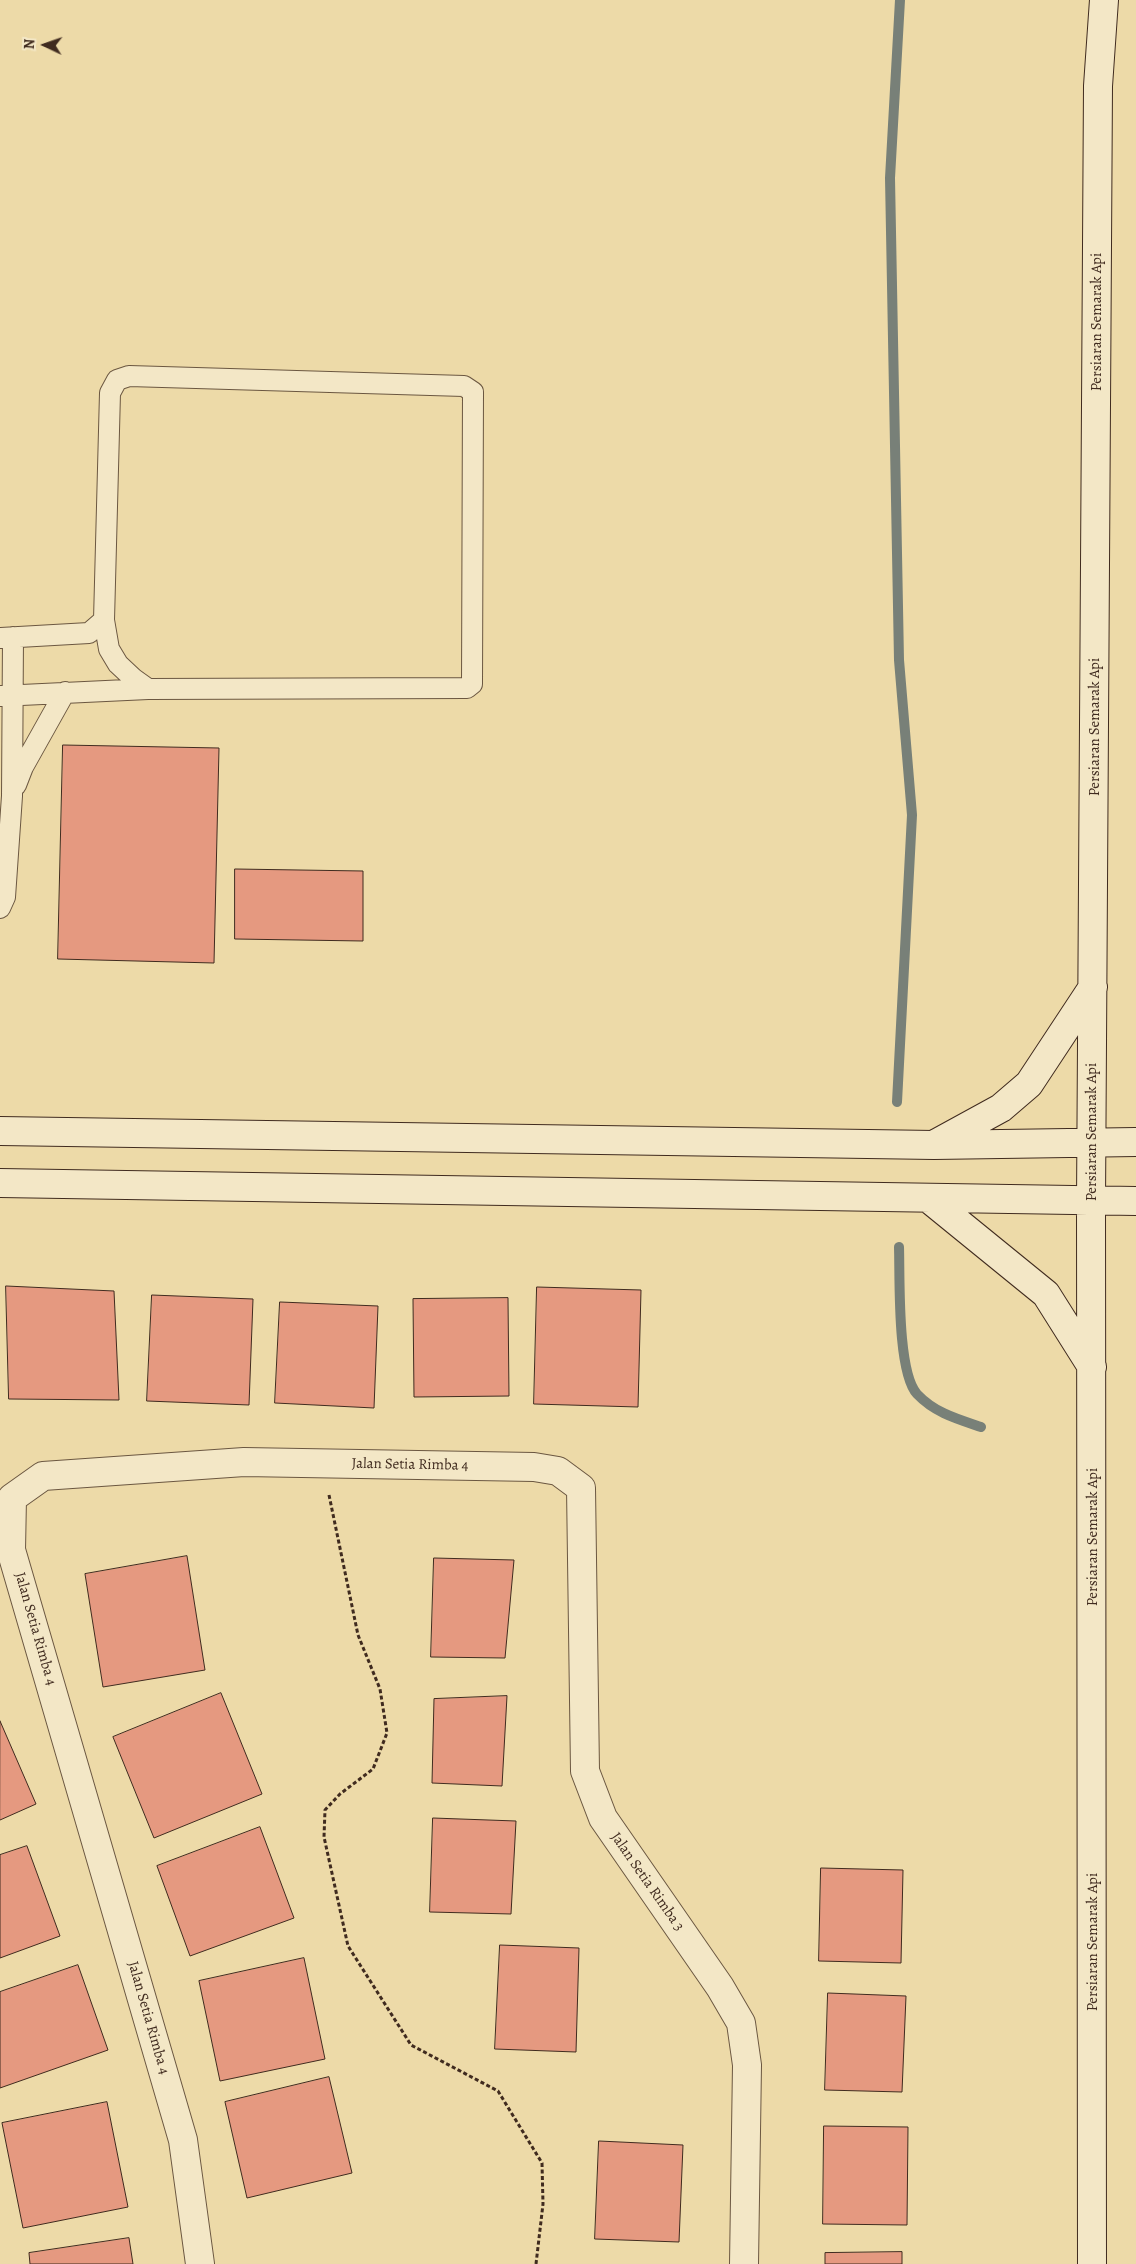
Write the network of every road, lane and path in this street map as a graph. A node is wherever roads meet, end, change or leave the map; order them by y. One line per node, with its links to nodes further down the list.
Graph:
1 (1104, 0): 9 (street, Persiaran Semarak Api)
2 (104, 620): 3 (lane); 4 (lane); 4 (lane)
3 (7, 638): 6 (lane)
4 (148, 689): 5 (lane)
5 (65, 692): 6 (lane); 7 (lane)
6 (6, 695): 7 (lane)
7 (12, 796): 8 (lane)
8 (0, 908)
9 (1093, 987): 11 (street, Persiaran Semarak Api); 13 (street)
10 (0, 1131): 13 (street)
11 (1092, 1142): 12 (street); 13 (street); 16 (street, Persiaran Semarak Api)
12 (1136, 1142)
13 (934, 1145)
14 (0, 1183): 15 (street)
15 (928, 1198): 16 (street); 18 (street)
16 (1092, 1200): 17 (street); 18 (street, Persiaran Semarak Api)
17 (1136, 1201)
18 (1092, 1367): 24 (street, Persiaran Semarak Api)
19 (323, 1463): 20 (street, Jalan Setia Rimba 4); 21 (street, Jalan Setia Rimba 4); 22 (path)
20 (581, 1488): 23 (street, Jalan Setia Rimba 3)
21 (200, 2264)
22 (536, 2264)
23 (744, 2264)
24 (1092, 2264)

